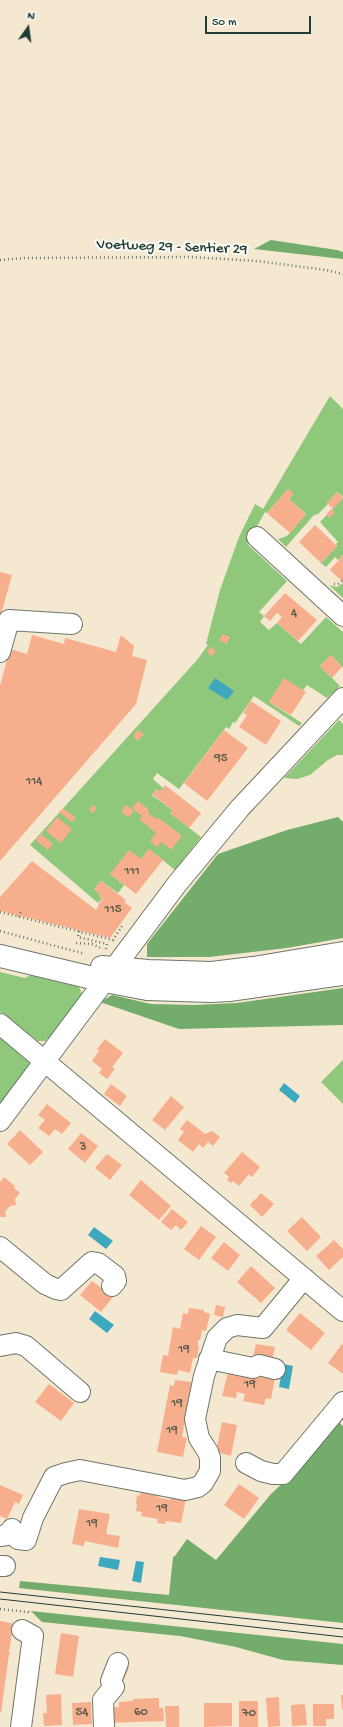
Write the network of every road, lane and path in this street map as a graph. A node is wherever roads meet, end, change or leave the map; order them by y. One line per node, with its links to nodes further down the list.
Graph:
1 (0, 260): 2 (path, Voetweg 29 - Sentier 29)
2 (343, 274)
3 (257, 537): 4 (street)
4 (343, 616)
5 (72, 624): 6 (street)
6 (0, 652)
7 (343, 698): 20 (street)
8 (0, 912): 10 (path)
9 (0, 931): 18 (path)
10 (81, 931): 11 (path); 12 (path)
11 (128, 931)
12 (81, 938): 15 (path); 16 (path)
13 (0, 943): 20 (main road)
14 (76, 943): 15 (path)
15 (92, 944): 16 (path); 20 (path)
16 (105, 944): 20 (path)
17 (343, 953): 20 (main road)
18 (85, 954)
19 (0, 956): 20 (main road)
20 (107, 964): 21 (main road); 23 (street)
21 (343, 974)
22 (0, 1024): 23 (street)
23 (46, 1061): 24 (street); 26 (street)
24 (0, 1121)
25 (0, 1247): 27 (street)
26 (304, 1278): 28 (street); 30 (street)
27 (112, 1286)
28 (343, 1311)
29 (0, 1346): 32 (street)
30 (209, 1359): 31 (street); 35 (street)
31 (275, 1368)
32 (80, 1392)
33 (343, 1402): 34 (street)
34 (246, 1463)
35 (10, 1535)
36 (22, 1630): 38 (street)
37 (118, 1663): 39 (street)
38 (21, 1727)
39 (104, 1727)

